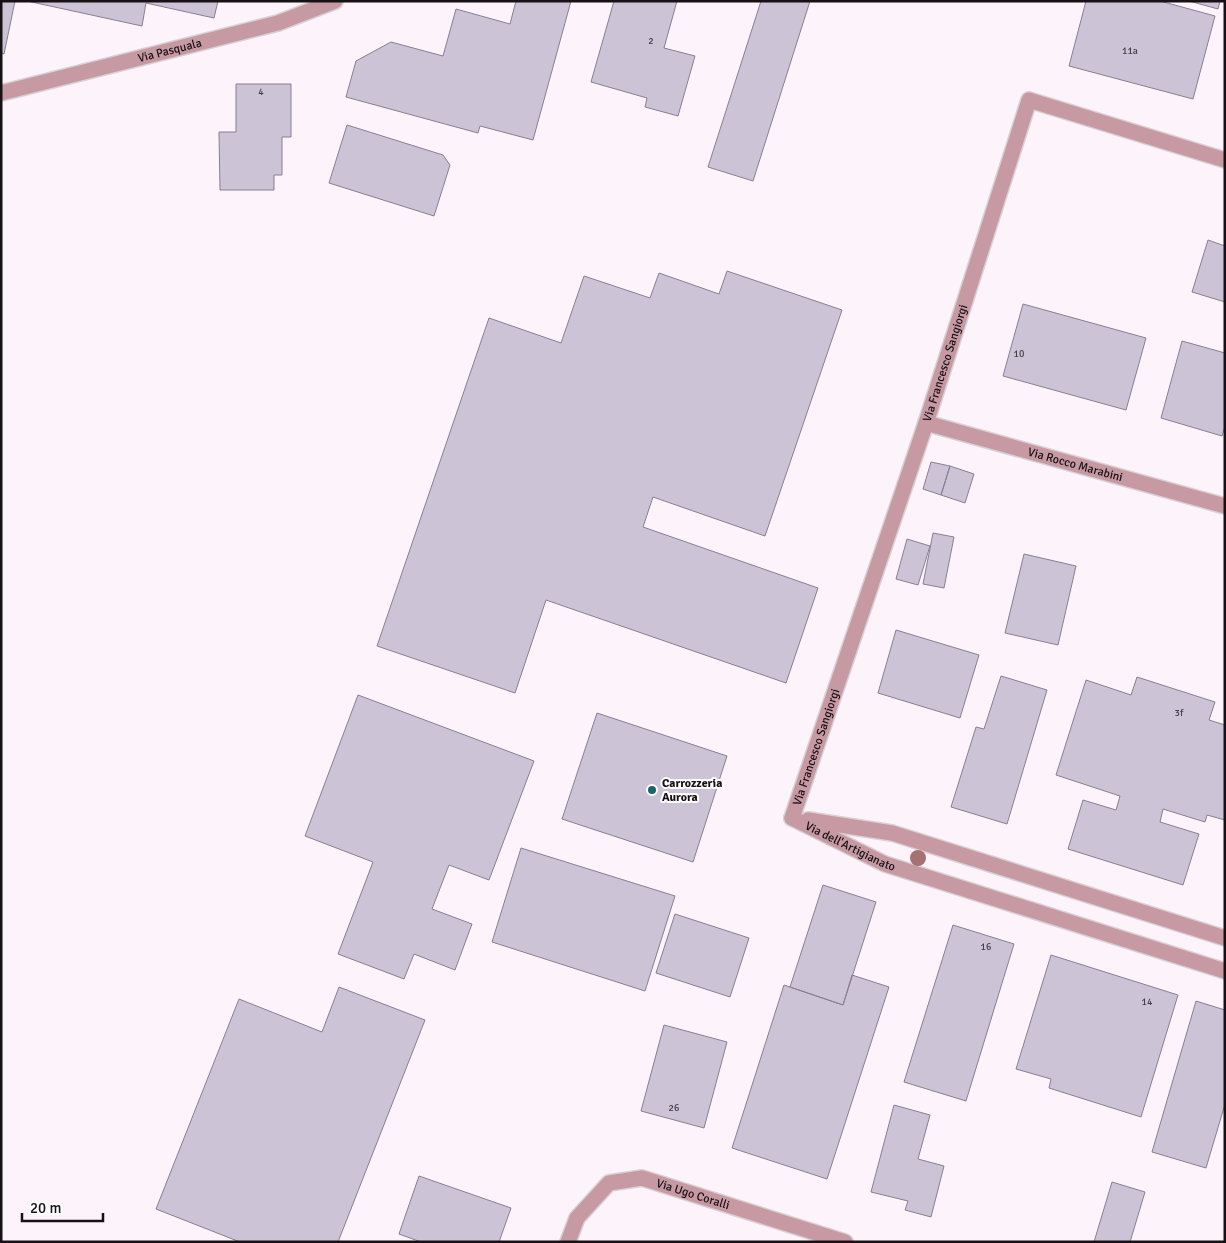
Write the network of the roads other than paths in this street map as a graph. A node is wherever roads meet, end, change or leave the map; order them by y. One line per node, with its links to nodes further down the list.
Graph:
1 (335, 1): 2 (street, Via Pasquala)
2 (1, 93)
3 (1225, 160): 4 (street, Via Francesco Sangiorgi)
4 (926, 423): 5 (street, Via Rocco Marabini); 6 (street, Via Francesco Sangiorgi)
5 (1225, 506)
6 (792, 818): 7 (street, Via dell'Artigianato); 8 (street, Via dell'Artigianato)
7 (1225, 938)
8 (1225, 971)
9 (568, 1242): 10 (street, Via Ugo Coralli)
10 (845, 1242)

